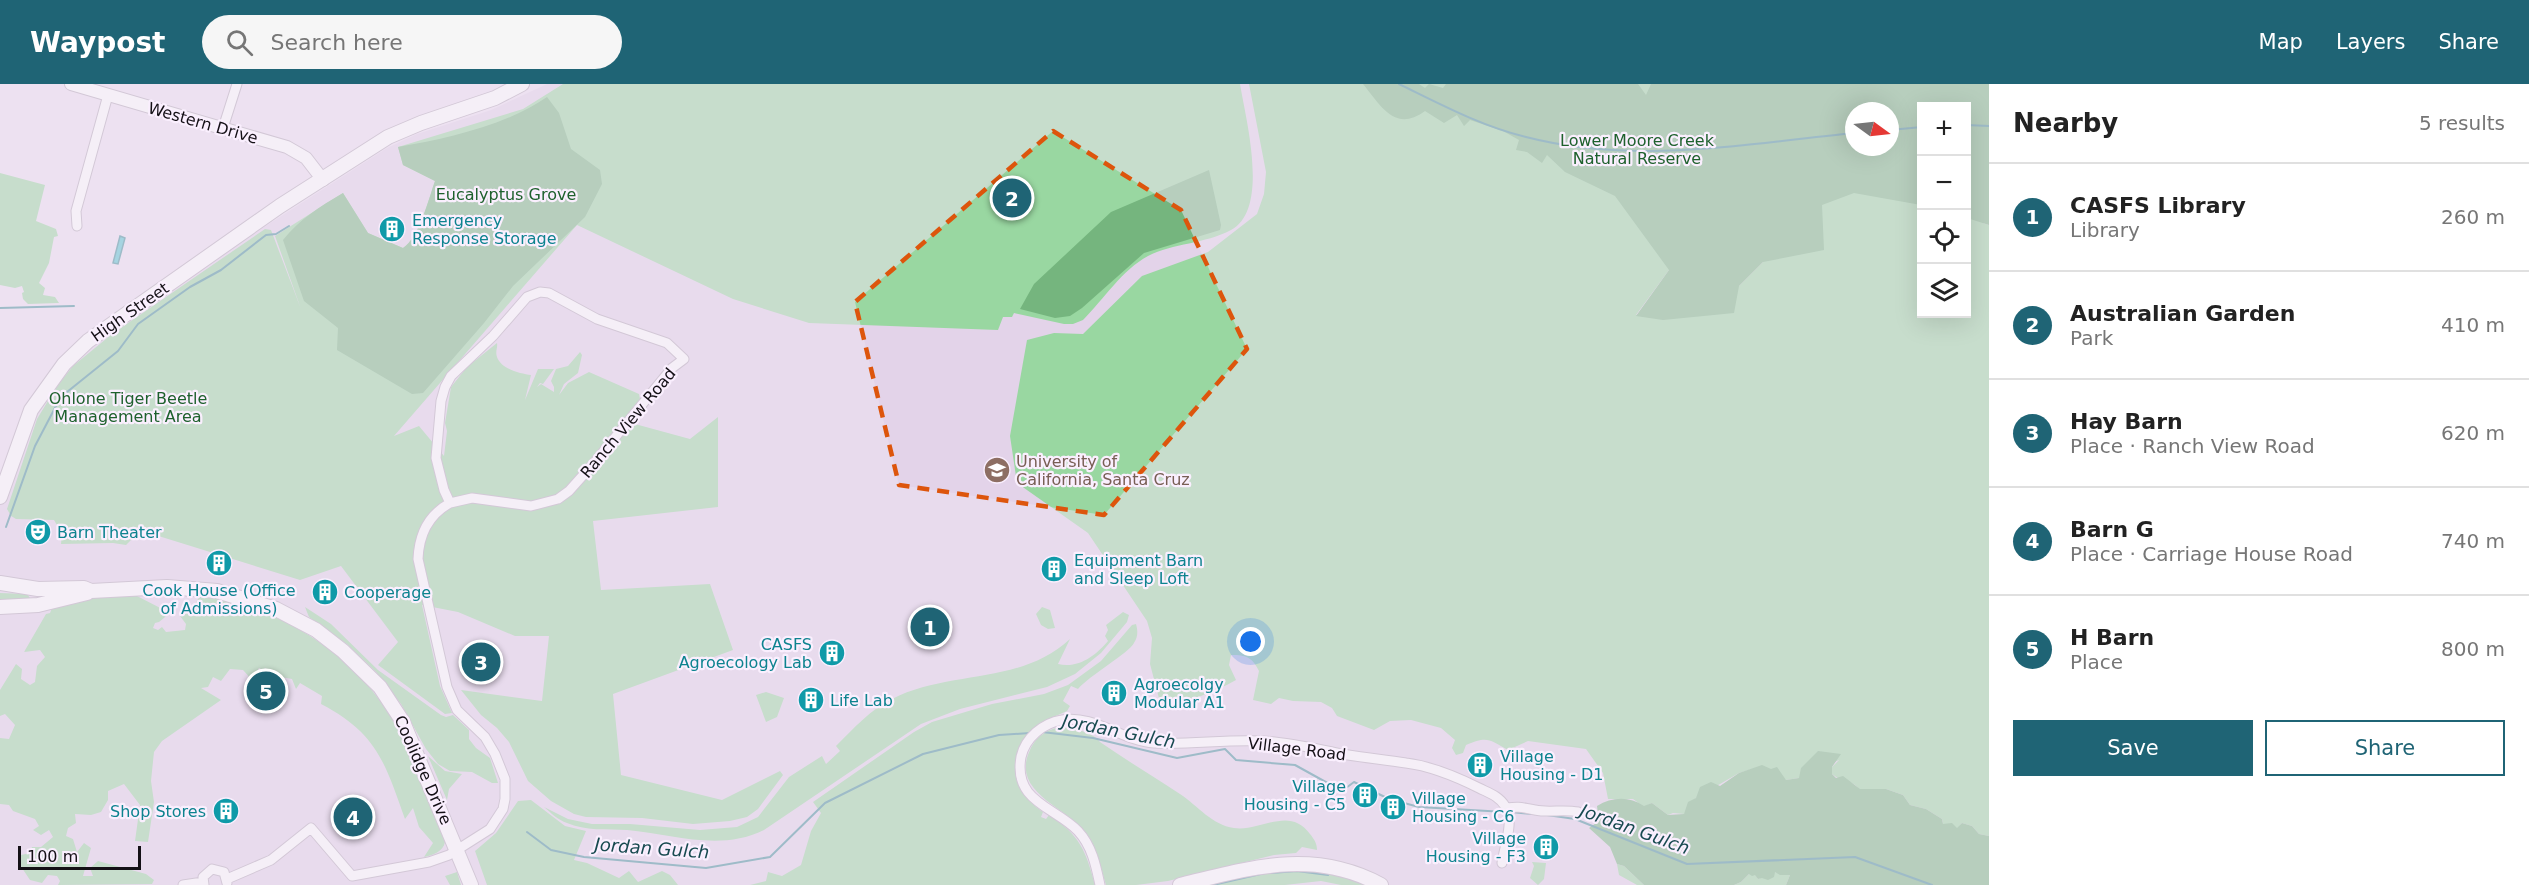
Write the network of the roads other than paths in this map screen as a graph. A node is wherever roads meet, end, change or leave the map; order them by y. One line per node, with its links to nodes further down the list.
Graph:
1 (71, 84): 4 (street, Western Drive)
2 (237, 84): 5 (street)
3 (515, 86): 6 (main road, High Street)
4 (108, 95): 5 (street, Western Drive); 7 (street)
5 (223, 128): 6 (street, Western Drive)
6 (323, 180): 8 (main road, High Street)
7 (77, 226)
8 (0, 497)
9 (450, 503): 9 (street, Ranch View Road); 15 (street)
10 (0, 584): 11 (main road, Coolidge Drive)
11 (92, 591): 12 (main road, Coolidge Drive); 15 (main road, Coolidge Drive)
12 (0, 607)
13 (1507, 808): 14 (street); 16 (street); 21 (street, Village Road)
14 (1578, 812)
15 (457, 850): 17 (street); 20 (main road, Coolidge Drive)
16 (1502, 863)
17 (227, 882): 18 (street)
18 (203, 884): 19 (street)
19 (183, 885)
20 (471, 885)
21 (1100, 885)
22 (1180, 885): 23 (main road)
23 (1381, 885)

